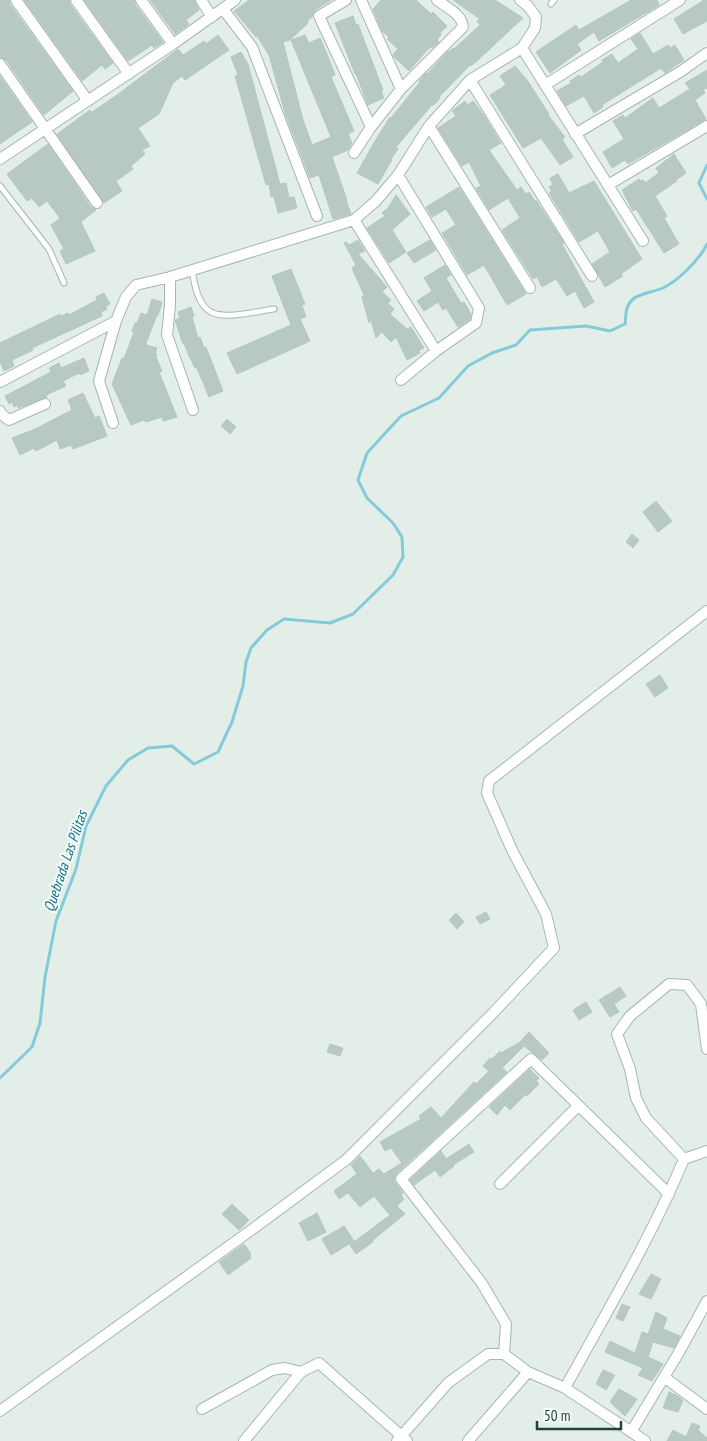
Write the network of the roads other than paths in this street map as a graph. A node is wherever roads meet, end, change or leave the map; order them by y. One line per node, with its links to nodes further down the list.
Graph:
1 (16, 0): 21 (street)
2 (76, 0): 17 (street)
3 (141, 0): 13 (street)
4 (201, 0): 12 (street)
5 (235, 0): 11 (street)
6 (346, 0): 24 (street)
7 (360, 0): 20 (street)
8 (436, 0): 20 (street)
9 (520, 0): 14 (street)
10 (680, 0): 19 (street)
11 (223, 9): 12 (street); 33 (street)
12 (212, 17): 13 (street)
13 (173, 44): 17 (street)
14 (522, 48): 18 (street); 19 (street)
15 (707, 54): 26 (street)
16 (0, 64): 25 (street)
17 (129, 74): 21 (street)
18 (470, 80): 22 (street); 37 (street)
19 (545, 84): 26 (street)
20 (401, 89): 24 (street)
21 (88, 101): 25 (street)
22 (429, 126): 29 (street); 40 (street)
23 (707, 126): 30 (street)
24 (371, 127): 28 (street)
25 (47, 130): 27 (street); 32 (street)
26 (576, 134): 30 (street)
27 (2, 154)
28 (354, 154)
29 (398, 175): 34 (street); 43 (street)
30 (608, 186): 35 (street)
31 (0, 188): 39 (lane)
32 (97, 203)
33 (317, 216)
34 (354, 220): 36 (street); 43 (street)
35 (643, 240)
36 (192, 270): 38 (street); 41 (lane)
37 (592, 276)
38 (170, 277): 42 (street); 47 (street)
39 (64, 283)
40 (530, 288)
41 (274, 309)
42 (116, 321): 45 (street); 49 (street)
43 (436, 351): 44 (street)
44 (401, 380)
45 (0, 382)
46 (45, 404): 48 (street)
47 (193, 410)
48 (0, 411)
49 (113, 423)
50 (707, 611): 65 (street)
51 (707, 1049): 54 (street)
52 (578, 1106): 55 (street); 56 (street); 58 (street)
53 (707, 1151): 54 (street)
54 (684, 1159): 56 (street)
55 (500, 1184)
56 (669, 1194): 62 (street)
57 (707, 1301): 61 (street)
58 (504, 1354): 60 (street); 67 (street)
59 (302, 1372): 63 (street); 67 (street); 68 (street)
60 (528, 1372): 62 (street); 69 (street)
61 (664, 1377): 64 (street); 66 (street)
62 (566, 1388): 66 (street)
63 (202, 1409)
64 (707, 1409)
65 (0, 1411)
66 (631, 1432): 70 (street)
67 (402, 1439)
68 (244, 1441)
69 (468, 1441)
70 (645, 1441)

